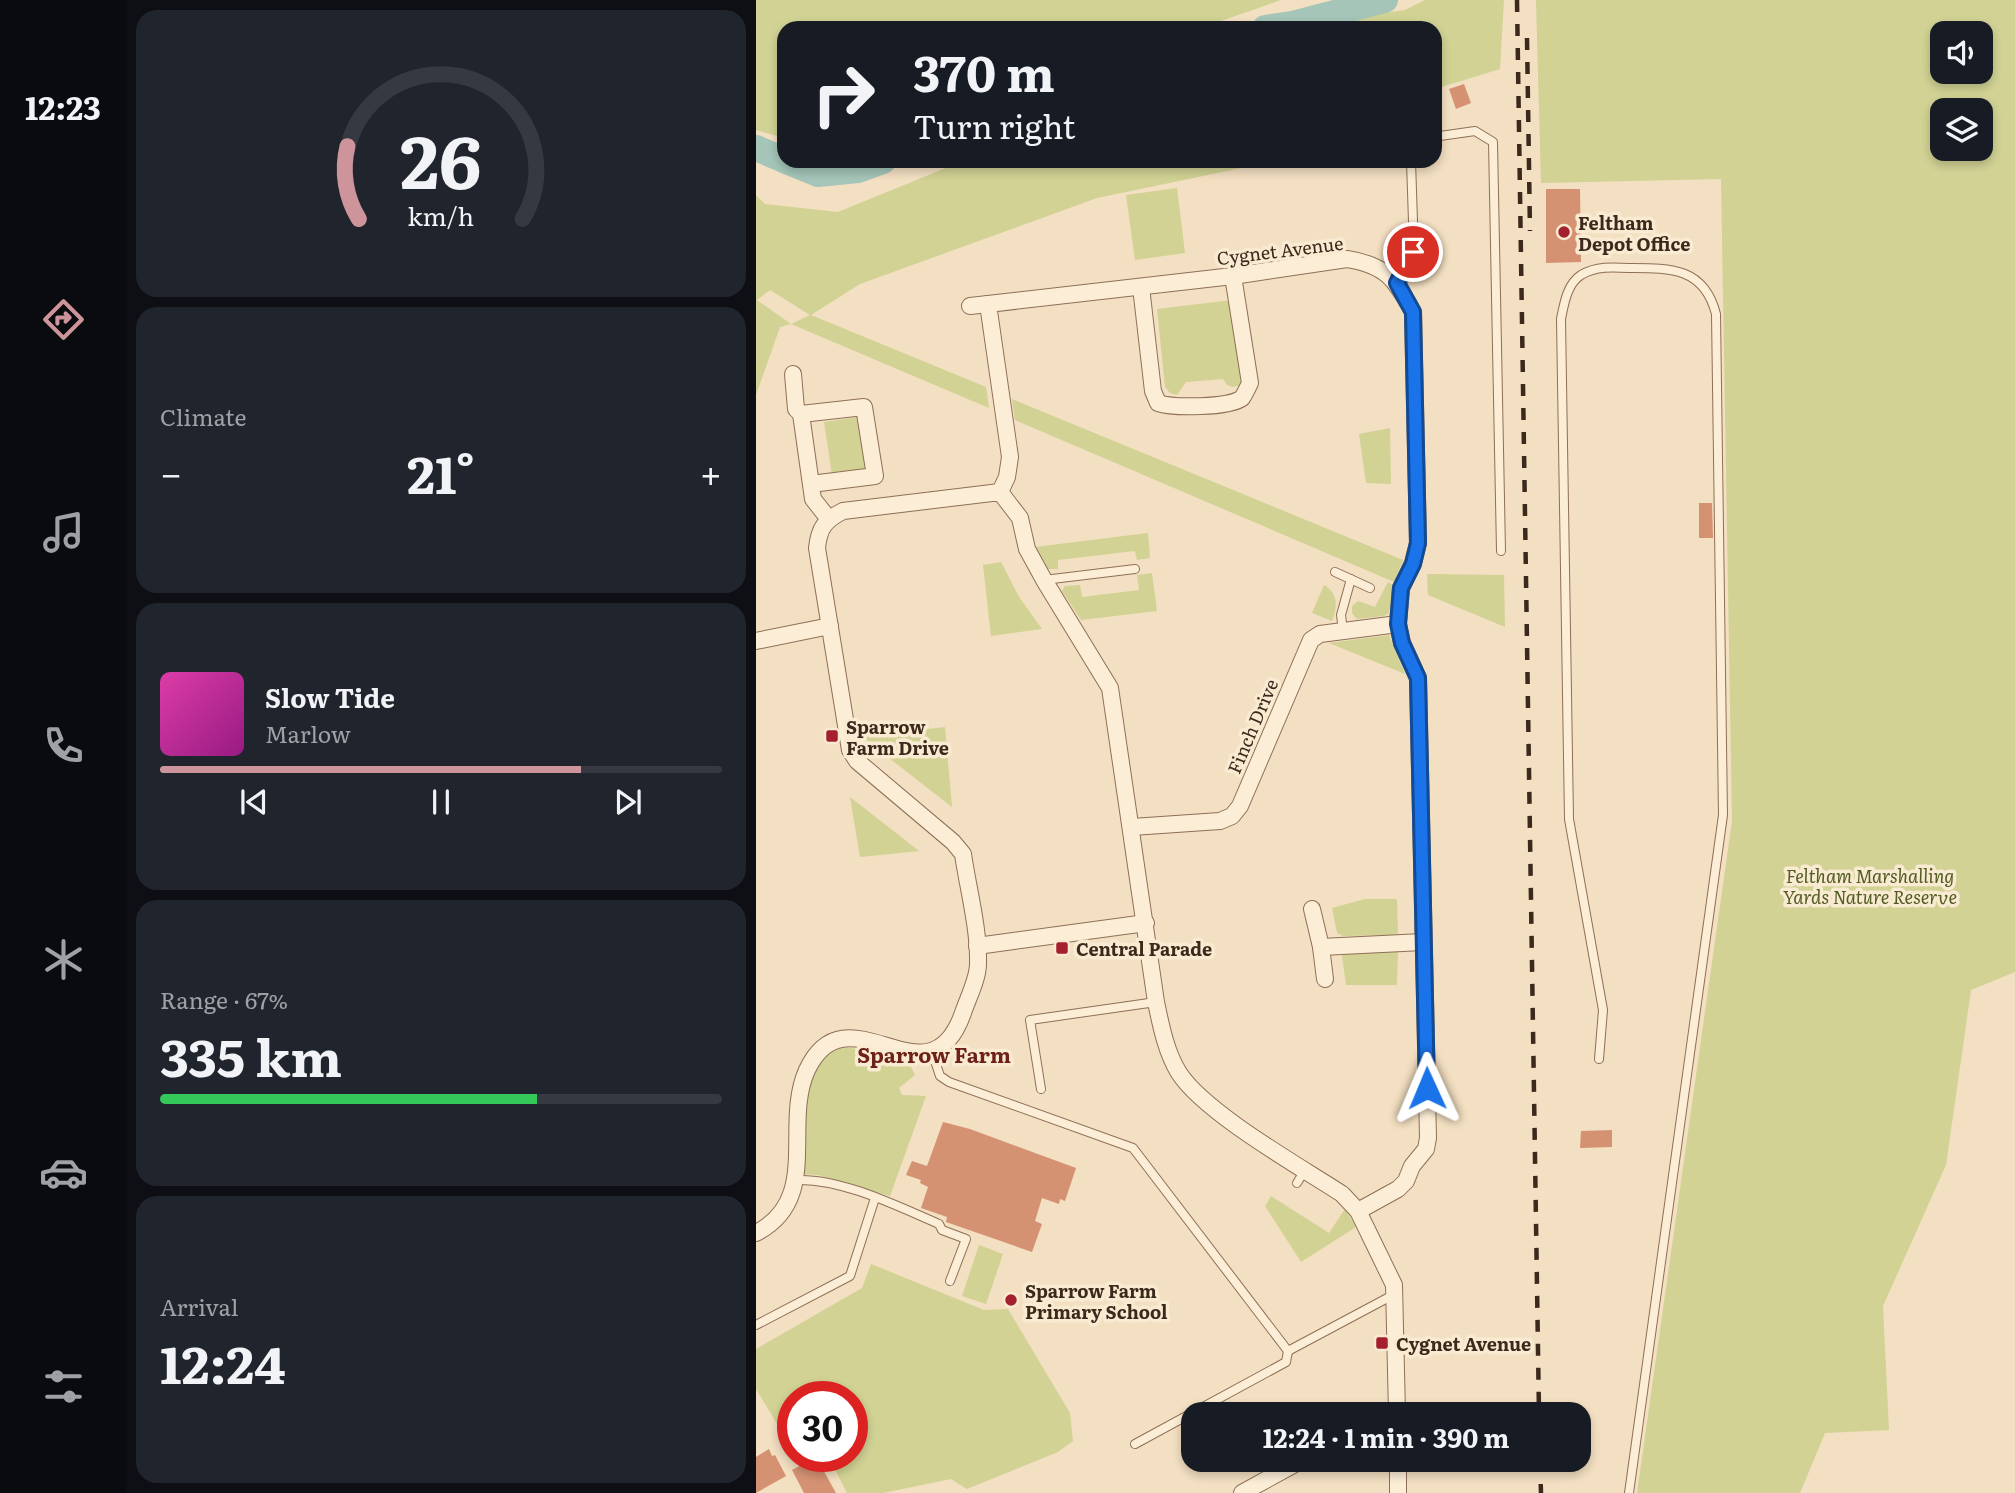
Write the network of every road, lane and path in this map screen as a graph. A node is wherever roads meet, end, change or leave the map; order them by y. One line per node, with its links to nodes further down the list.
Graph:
1 (1442, 136): 13 (lane)
2 (1412, 168): 4 (lane)
3 (1233, 276): 4 (street, Cygnet Avenue); 5 (street, Cygnet Avenue); 5 (street)
4 (1397, 283): 19 (street, Cygnet Avenue)
5 (1141, 287): 6 (street, Cygnet Avenue)
6 (988, 304): 7 (street, Cygnet Avenue); 11 (street)
7 (970, 306)
8 (793, 374): 9 (street)
9 (801, 414): 10 (street); 10 (street)
10 (811, 484): 12 (street)
11 (1000, 492): 12 (street); 17 (street)
12 (828, 518): 20 (street)
13 (1501, 551)
14 (1135, 569): 17 (lane)
15 (1335, 572): 16 (lane)
16 (1351, 579): 18 (lane); 21 (lane)
17 (1044, 580): 23 (street)
18 (1370, 587)
19 (1398, 624): 21 (street, Finch Drive); 26 (street, Cygnet Avenue)
20 (830, 626): 22 (street); 27 (street)
21 (1343, 631): 23 (street, Finch Drive)
22 (756, 641)
23 (1132, 827): 25 (street)
24 (1312, 909): 28 (street)
25 (1146, 923): 27 (street); 30 (street)
26 (1423, 942): 28 (street); 36 (street, Cygnet Avenue)
27 (977, 946): 31 (street)
28 (1321, 947): 29 (street)
29 (1325, 979)
30 (1156, 1002): 33 (lane); 36 (street)
31 (932, 1052): 34 (street); 41 (lane)
32 (1599, 1059): 48 (lane)
33 (1041, 1089)
34 (796, 1180): 35 (lane); 37 (street)
35 (875, 1198): 38 (lane); 40 (lane)
36 (1358, 1211): 39 (street)
37 (756, 1233)
38 (950, 1281)
39 (1395, 1294): 41 (lane); 42 (street)
40 (756, 1325)
41 (1288, 1352): 43 (lane)
42 (1397, 1402)
43 (1135, 1444)
44 (1280, 1472): 46 (street)
45 (1398, 1472): 47 (street)
46 (1242, 1493)
47 (1398, 1493)
48 (1629, 1493)

